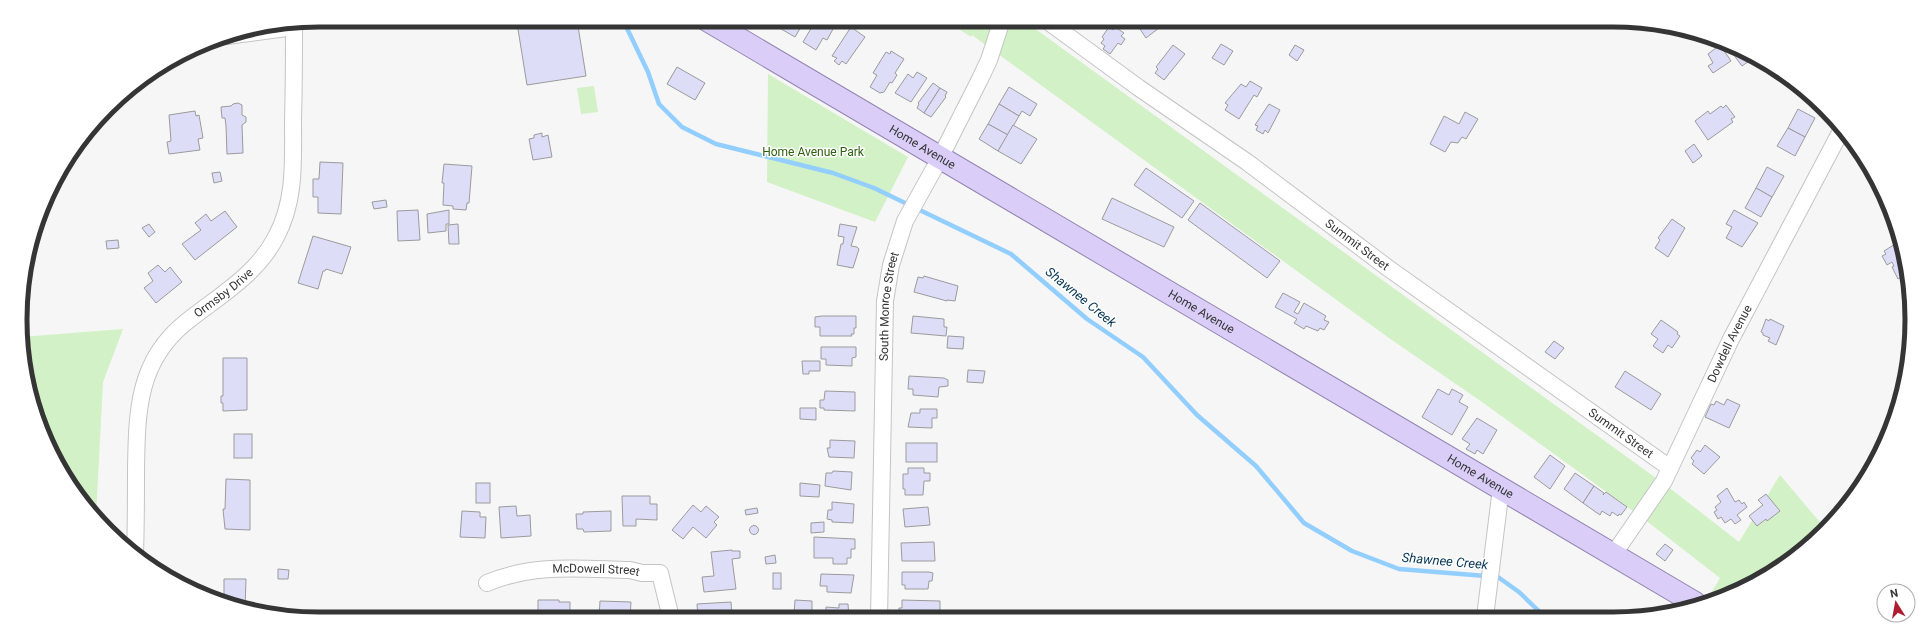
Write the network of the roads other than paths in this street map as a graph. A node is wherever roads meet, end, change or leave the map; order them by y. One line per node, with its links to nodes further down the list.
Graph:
1 (719, 27): 6 (main road, Home Avenue)
2 (1000, 27): 6 (street, South Monroe Street)
3 (1056, 27): 7 (street, Summit Street)
4 (294, 29): 9 (street, Ormsby Drive)
5 (1839, 135): 7 (street, Dowdell Avenue)
6 (940, 158): 8 (main road, Home Avenue); 14 (street, South Monroe Street)
7 (1670, 468): 10 (street, Dowdell Avenue)
8 (1501, 488): 10 (main road, Home Avenue); 15 (street)
9 (135, 547)
10 (1613, 555): 12 (main road, Home Avenue)
11 (487, 583): 13 (street, McDowell Street)
12 (1691, 601)
13 (670, 612)
14 (879, 612)
15 (1486, 612)

